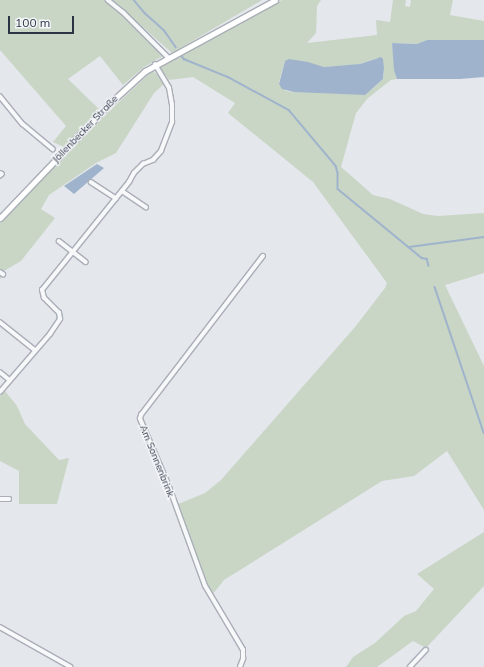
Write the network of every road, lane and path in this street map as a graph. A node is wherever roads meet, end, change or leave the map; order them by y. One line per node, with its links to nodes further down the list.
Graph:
1 (108, 0): 3 (street)
2 (275, 0): 3 (main road, Jöllenbecker Straße)
3 (169, 58): 4 (main road, Jöllenbecker Straße)
4 (155, 65): 8 (street); 11 (main road, Jöllenbecker Straße)
5 (0, 96): 6 (street)
6 (53, 149)
7 (91, 182): 9 (street)
8 (122, 191): 9 (street); 10 (street)
9 (116, 198): 13 (street)
10 (146, 207)
11 (0, 218)
12 (59, 241): 13 (street)
13 (72, 252): 15 (street); 17 (street)
14 (263, 256): 26 (street, Am Sonnenbrink)
15 (86, 262)
16 (0, 322): 17 (street)
17 (35, 350): 19 (street)
18 (0, 372): 19 (street)
19 (10, 380): 20 (street)
20 (0, 392)
21 (0, 499): 22 (street)
22 (9, 499)
23 (0, 627): 25 (street)
24 (426, 650): 27 (street)
25 (71, 667)
26 (240, 667)
27 (410, 667)

